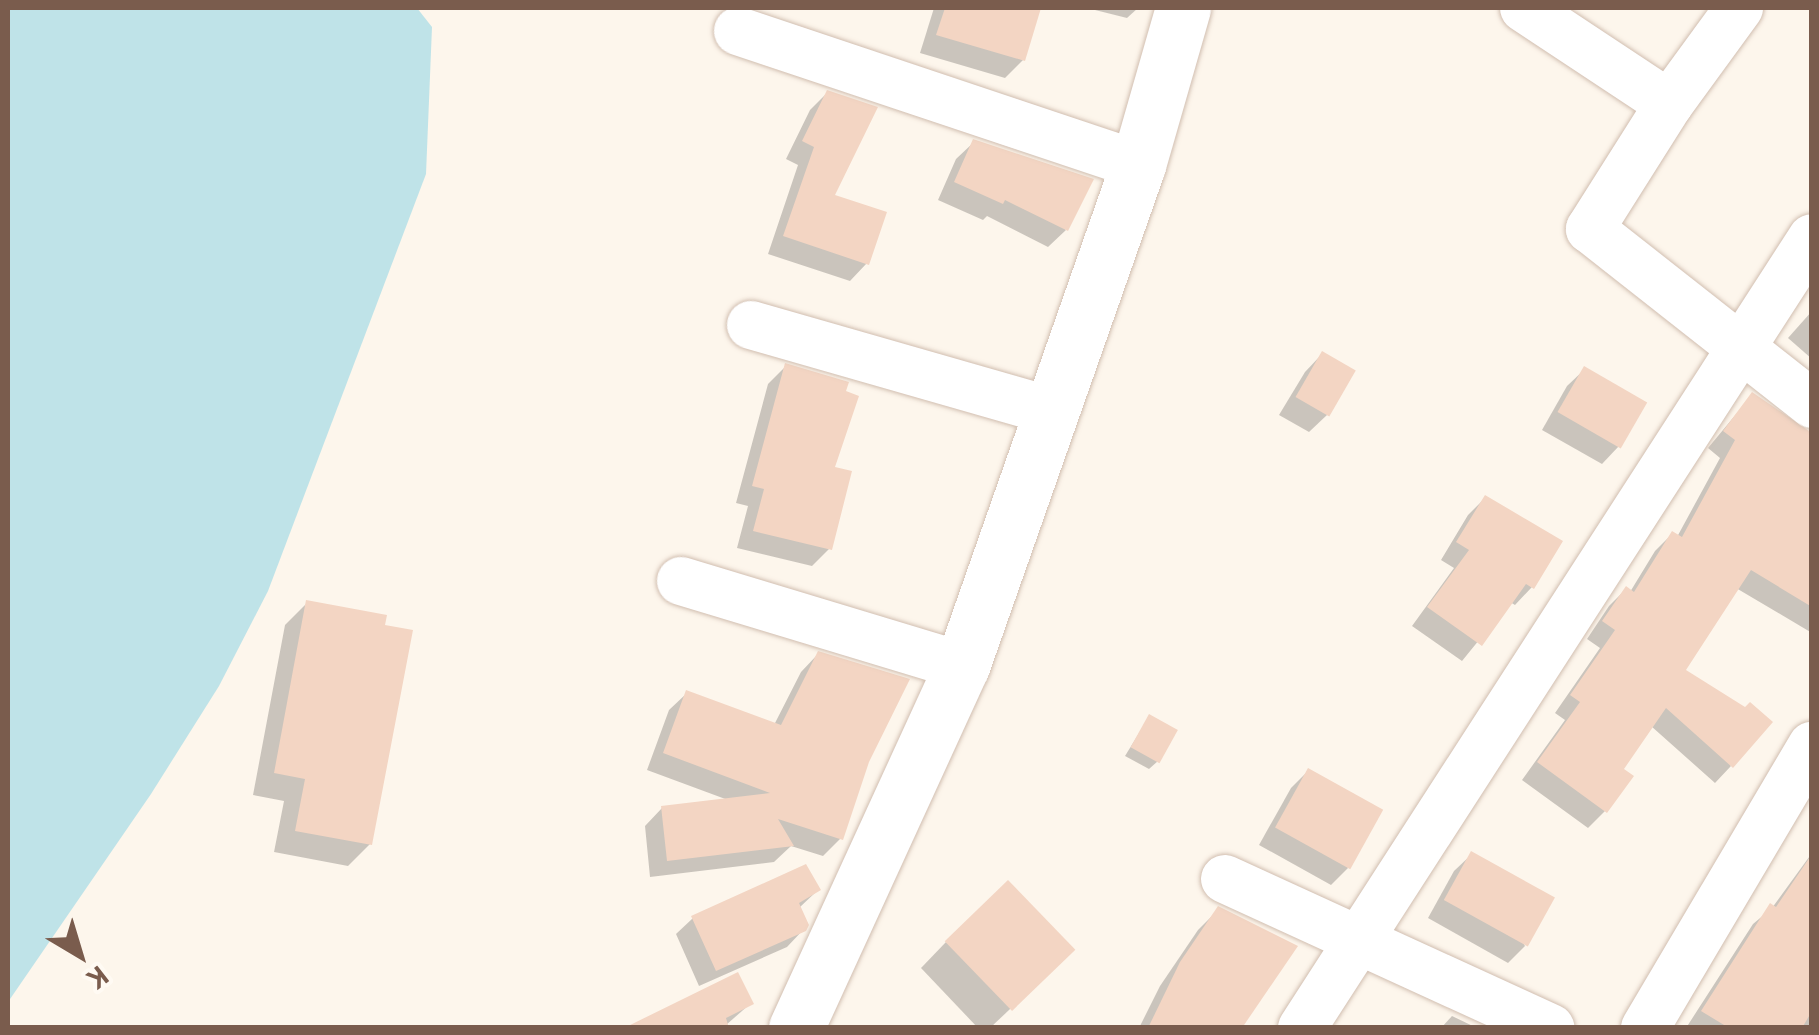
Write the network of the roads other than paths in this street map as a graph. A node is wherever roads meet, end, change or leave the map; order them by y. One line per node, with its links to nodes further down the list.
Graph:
1 (1183, 8): 6 (street)
2 (1524, 8): 5 (street)
3 (1739, 8): 5 (street)
4 (738, 31): 6 (street)
5 (1669, 104): 9 (street)
6 (1138, 165): 11 (street)
7 (1812, 238): 9 (street)
8 (751, 325): 11 (street)
9 (1741, 348): 10 (street); 16 (street)
10 (1812, 404)
11 (1054, 412): 13 (street)
12 (681, 581): 13 (street)
13 (962, 666): 17 (street)
14 (1812, 746): 20 (street)
15 (1225, 880): 16 (street)
16 (1358, 940): 18 (street); 19 (street)
17 (796, 1028)
18 (1302, 1028)
19 (1550, 1028)
20 (1645, 1028)

